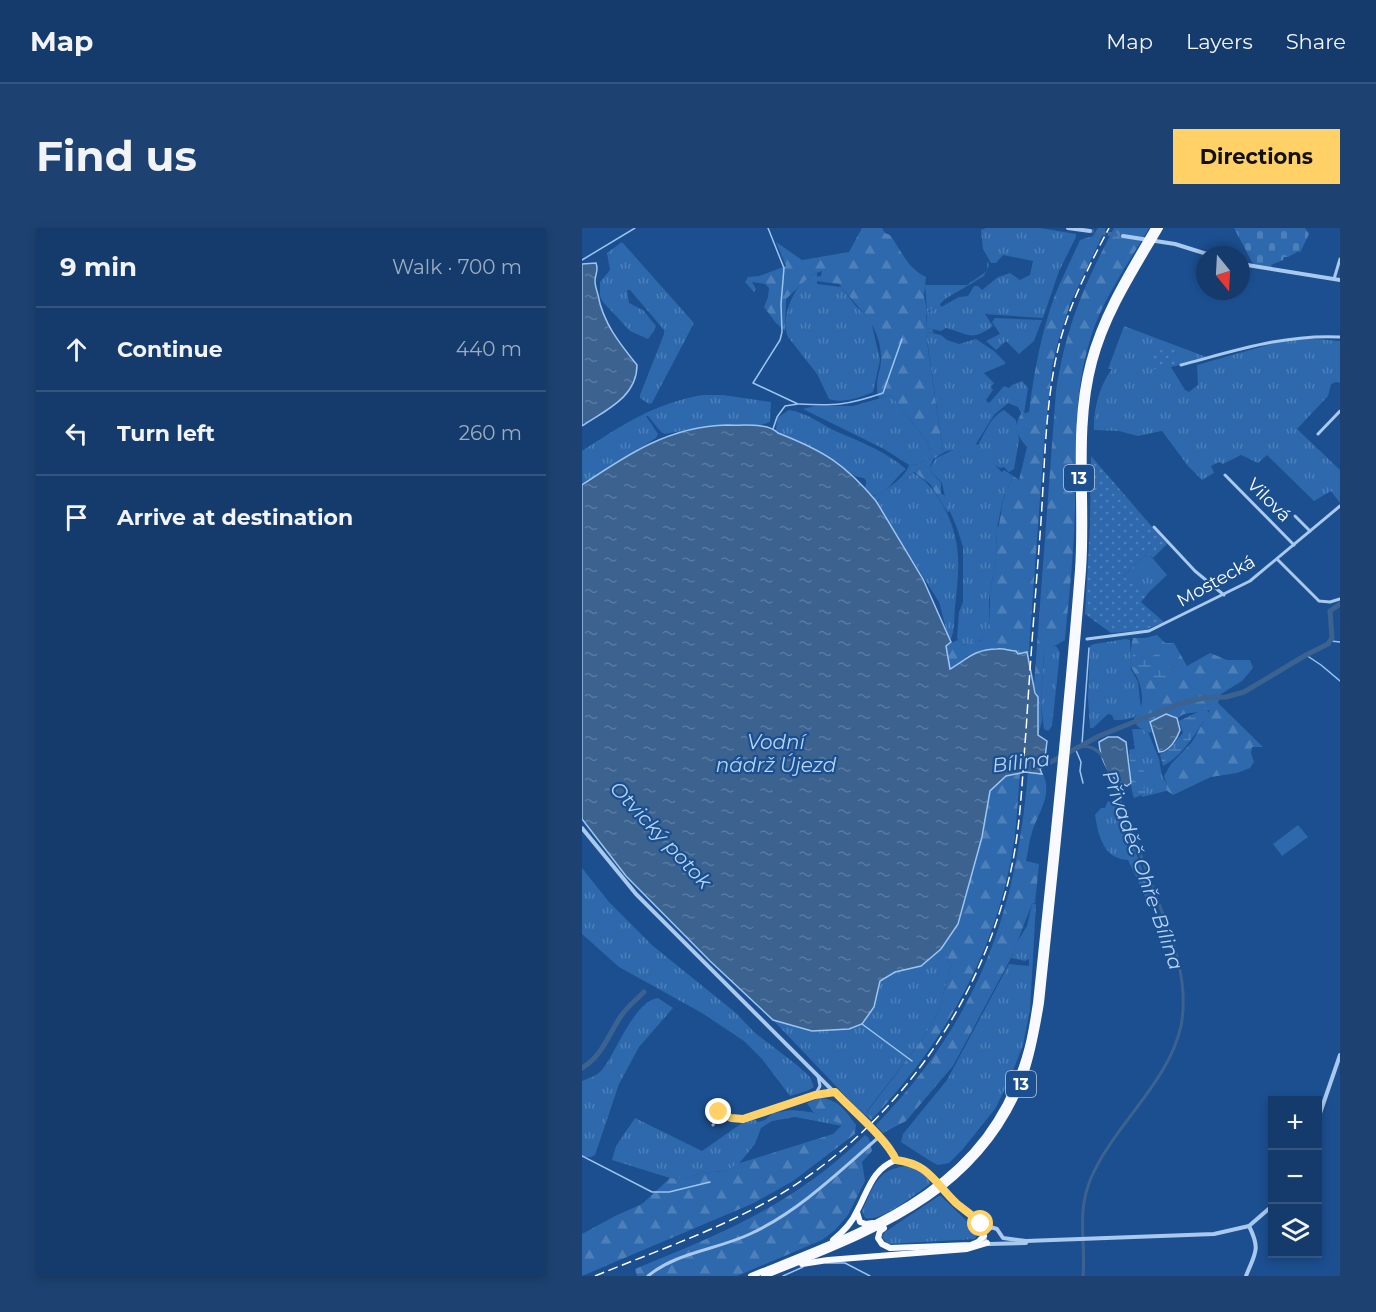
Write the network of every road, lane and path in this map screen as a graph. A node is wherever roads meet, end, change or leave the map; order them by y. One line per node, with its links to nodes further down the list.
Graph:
1 (1068, 228): 4 (street)
2 (1154, 228): 36 (highway, 13)
3 (1160, 228): 36 (highway, 13)
4 (1090, 231)
5 (1123, 236): 6 (street)
6 (1196, 251)
7 (1340, 258): 9 (street)
8 (1250, 265): 9 (street)
9 (1334, 279): 10 (street)
10 (1340, 279)
11 (1340, 337): 12 (street)
12 (1181, 365)
13 (1340, 411): 14 (street)
14 (1318, 434)
15 (1225, 475): 20 (street, Vilová)
16 (1340, 506): 19 (street, Mostecká)
17 (1295, 516): 19 (street)
18 (1154, 527): 22 (street)
19 (1310, 531): 20 (street, Mostecká)
20 (1294, 544): 21 (street, Mostecká)
21 (1278, 560): 22 (street, Mostecká); 23 (street)
22 (1224, 594): 24 (street, Mostecká)
23 (1340, 599)
24 (1087, 639)
25 (582, 828): 27 (street)
26 (1340, 1056): 30 (street)
27 (818, 1075): 28 (street); 29 (street)
28 (835, 1092): 29 (street); 32 (street)
29 (815, 1095): 31 (street)
30 (1322, 1105)
31 (713, 1125)
32 (879, 1137): 33 (street); 47 (street)
33 (896, 1160): 35 (highway); 37 (street)
34 (1268, 1210): 38 (street)
35 (857, 1212): 36 (highway); 45 (highway)
36 (898, 1215): 40 (highway); 45 (highway, 13); 46 (highway, 13)
37 (979, 1221): 39 (street); 40 (street)
38 (1250, 1226): 42 (street); 50 (street)
39 (992, 1228): 40 (street); 41 (street)
40 (985, 1233): 43 (street)
41 (1000, 1237): 42 (street); 44 (street)
42 (1053, 1240): 44 (street)
43 (987, 1243): 44 (street); 46 (highway)
44 (995, 1244)
45 (820, 1248): 48 (highway, 13)
46 (773, 1272): 49 (highway, 13)
47 (648, 1276)
48 (751, 1276)
49 (764, 1276)
50 (1246, 1276)

